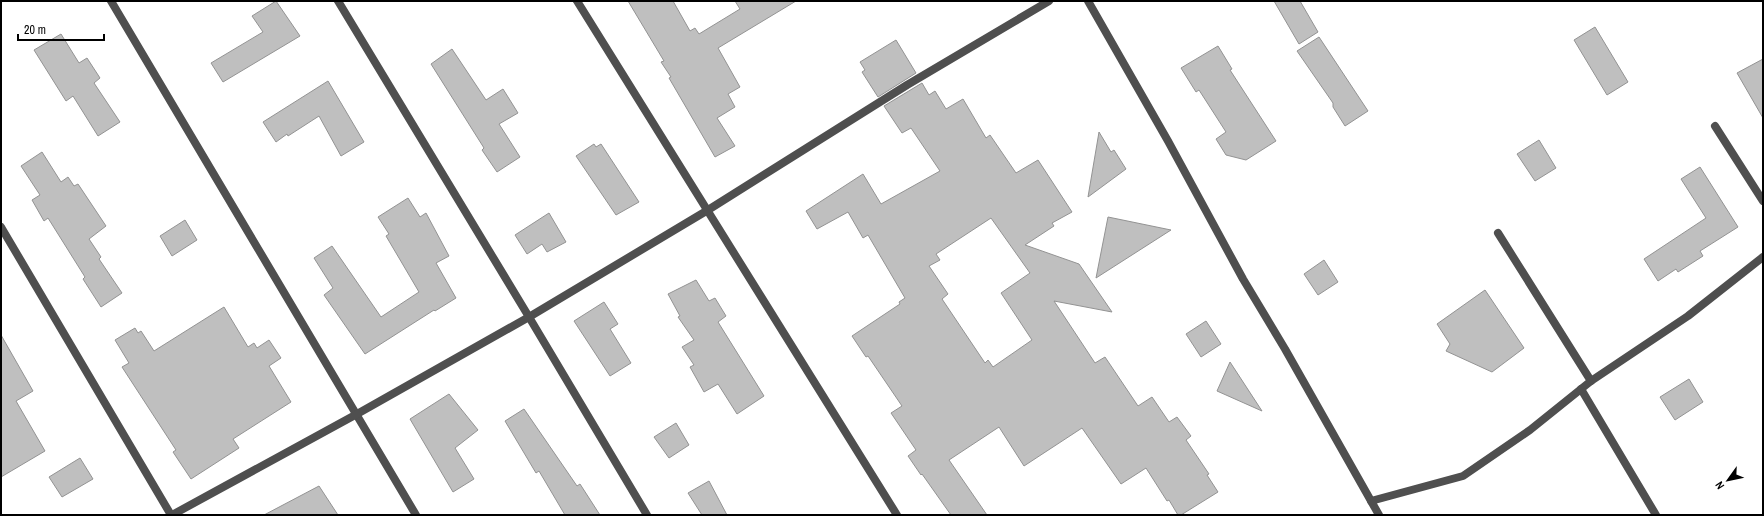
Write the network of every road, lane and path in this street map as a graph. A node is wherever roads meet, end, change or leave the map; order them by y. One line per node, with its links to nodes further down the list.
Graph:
1 (111, 1): 15 (street)
2 (338, 1): 12 (street)
3 (577, 1): 8 (street)
4 (1049, 1): 8 (street)
5 (1088, 1): 16 (street)
6 (1715, 126): 7 (street)
7 (1763, 201)
8 (708, 210): 12 (street); 20 (street)
9 (1, 227): 17 (street)
10 (1498, 233): 13 (street)
11 (1763, 257): 13 (street)
12 (530, 317): 15 (street); 19 (street)
13 (1592, 381): 14 (street)
14 (1581, 389): 16 (street); 22 (street)
15 (357, 414): 17 (street); 18 (street)
16 (1371, 501): 21 (street)
17 (171, 515)
18 (416, 515)
19 (647, 515)
20 (897, 515)
21 (1379, 515)
22 (1656, 515)

